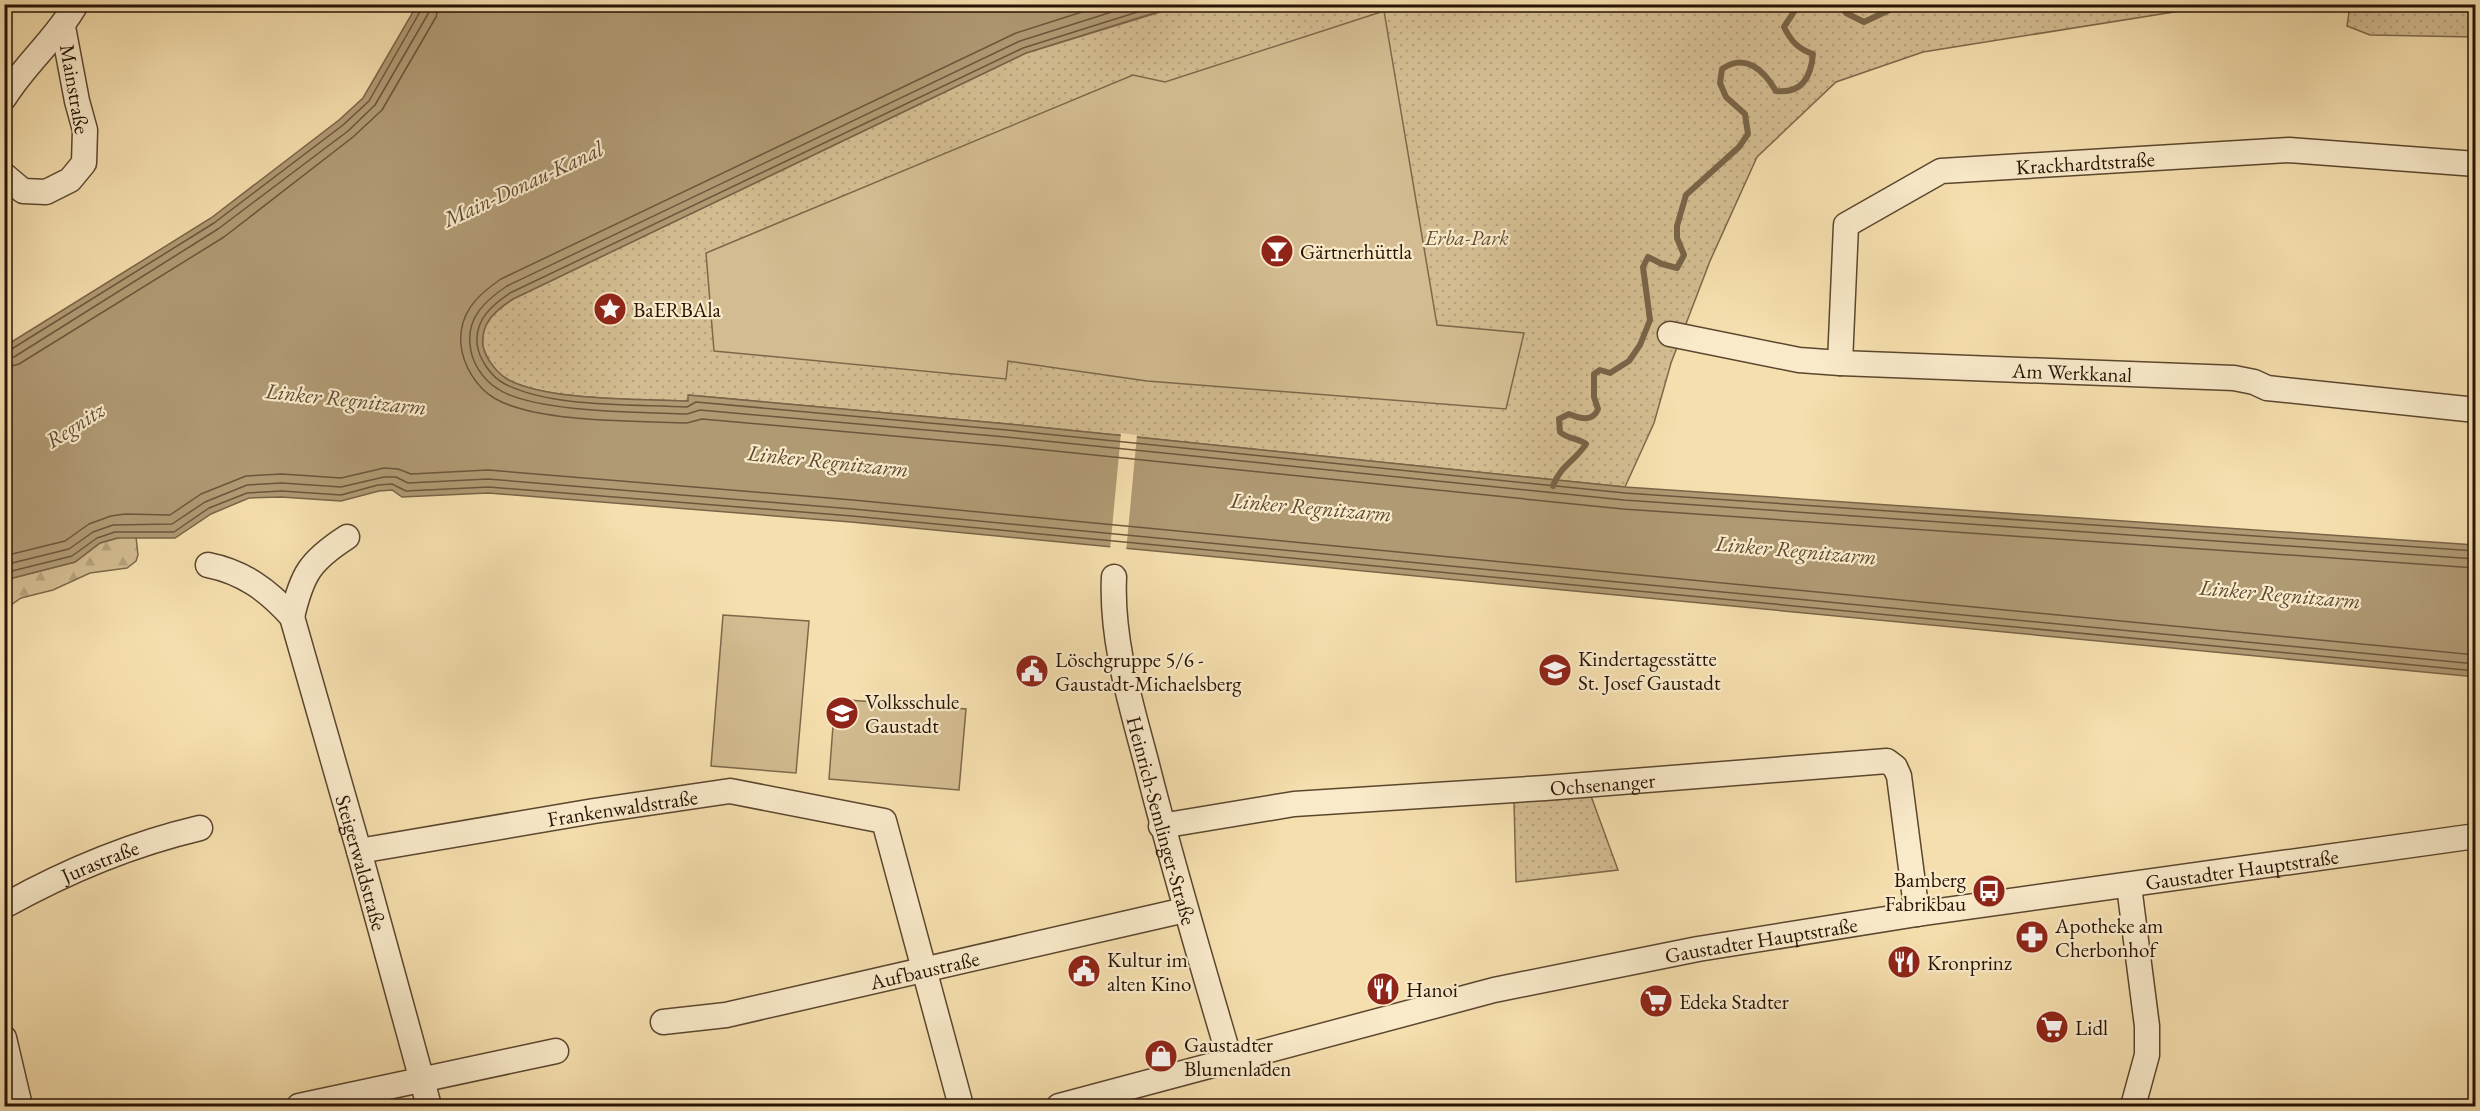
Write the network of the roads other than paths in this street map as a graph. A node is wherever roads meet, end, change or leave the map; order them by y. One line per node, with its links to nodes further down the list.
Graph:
1 (76, 4): 2 (street, Mainstraße)
2 (63, 27): 3 (street, Mainstraße); 5 (street, Mainstraße)
3 (4, 98)
4 (2475, 164): 7 (street, Krackhardtstraße)
5 (4, 175)
6 (1670, 334): 7 (street, Am Werkkanal)
7 (1840, 363): 8 (street, Am Werkkanal)
8 (2475, 410)
9 (347, 537): 12 (street, Steigerwaldstraße)
10 (208, 565): 12 (street, Steigerwaldstraße)
11 (1114, 577): 13 (street, Heinrich-Semlinger-Straße)
12 (292, 617): 16 (street, Steigerwaldstraße)
13 (1161, 826): 19 (street, Heinrich-Semlinger-Straße); 20 (street, Ochsenanger)
14 (200, 828): 18 (street, Jurastraße)
15 (2475, 836): 17 (street, Gaustadter Hauptstraße)
16 (359, 851): 21 (street, Frankenwaldstraße); 26 (street, Steigerwaldstraße)
17 (2129, 886): 20 (street, Gaustadter Hauptstraße); 32 (street)
18 (4, 906)
19 (1185, 910): 21 (street, Aufbaustraße); 25 (street, Heinrich-Semlinger-Straße)
20 (1917, 914): 25 (street, Gaustadter Hauptstraße)
21 (924, 968): 22 (street, Aufbaustraße); 30 (street)
22 (663, 1022)
23 (4, 1038): 27 (street)
24 (556, 1051): 26 (street)
25 (1230, 1060): 31 (street, Gaustadter Hauptstraße)
26 (421, 1080): 28 (street); 29 (street, Steigerwaldstraße)
27 (20, 1107)
28 (299, 1107)
29 (429, 1107)
30 (961, 1107)
31 (1059, 1107)
32 (2133, 1107)

